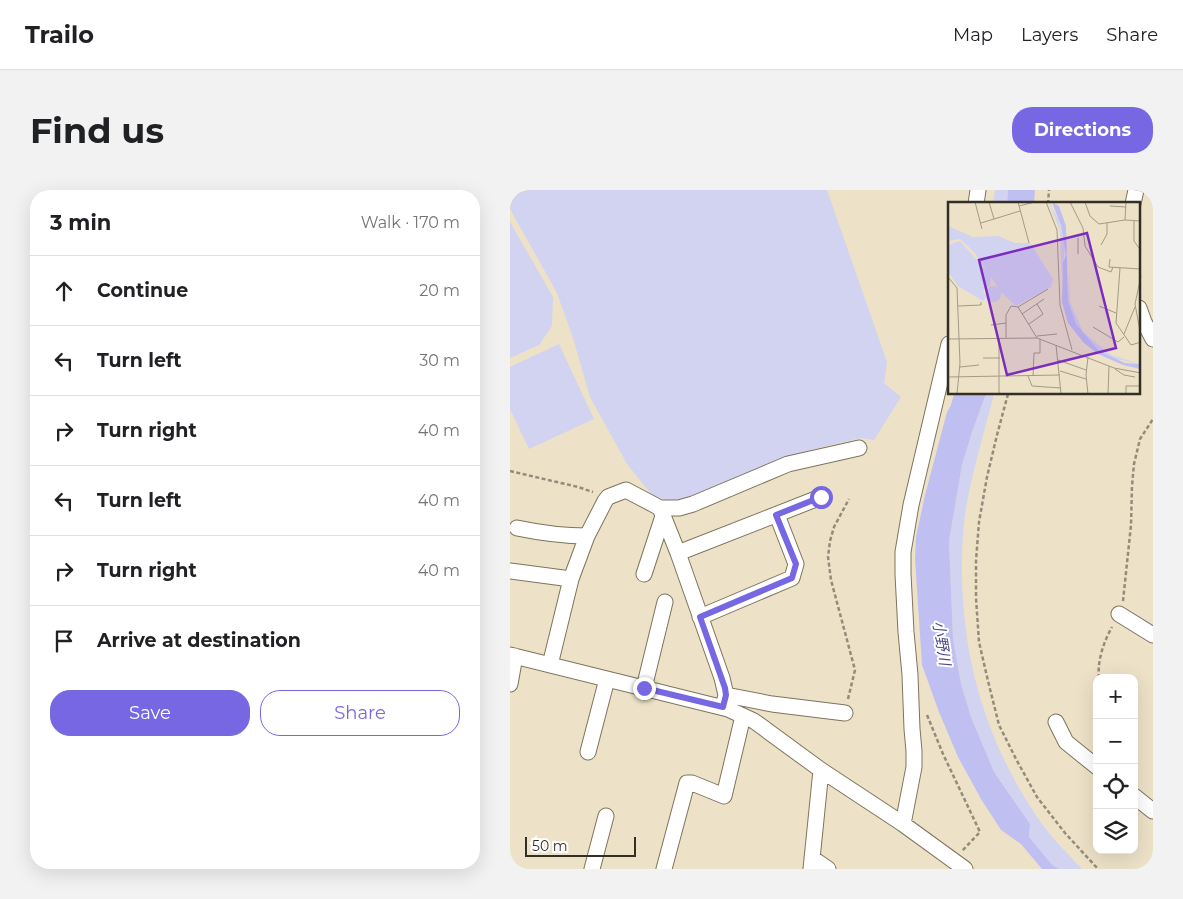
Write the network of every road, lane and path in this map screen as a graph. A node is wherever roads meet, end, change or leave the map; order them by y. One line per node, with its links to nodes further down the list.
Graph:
1 (1140, 311): 2 (street)
2 (1153, 339)
3 (948, 348): 40 (street)
4 (1008, 395): 46 (path)
5 (1153, 419): 20 (path)
6 (858, 448): 11 (street)
7 (510, 471): 8 (path)
8 (608, 497): 11 (street); 14 (street)
9 (821, 497): 12 (street)
10 (849, 499): 30 (path)
11 (661, 512): 15 (street); 17 (street)
12 (776, 515): 15 (street); 21 (street)
13 (517, 528): 14 (street)
14 (587, 536): 18 (street)
15 (678, 553): 21 (street)
16 (510, 571): 18 (street)
17 (644, 574)
18 (571, 579): 24 (street)
19 (665, 602): 28 (street)
20 (1119, 614): 22 (street); 25 (path)
21 (700, 617): 29 (street)
22 (1153, 635)
23 (513, 656): 24 (street); 27 (street)
24 (550, 665): 26 (street)
25 (1099, 674)
26 (607, 679): 28 (street); 34 (street)
27 (510, 684)
28 (644, 688): 29 (street)
29 (724, 701): 30 (street); 32 (street)
30 (845, 714)
31 (927, 715): 42 (path)
32 (743, 716): 36 (street); 44 (street)
33 (1056, 722): 35 (street)
34 (588, 752)
35 (1093, 764)
36 (821, 770): 40 (street); 41 (street)
37 (1138, 799): 38 (street)
38 (1153, 811)
39 (606, 816): 43 (street)
40 (903, 824): 42 (street)
41 (812, 864): 45 (street)
42 (959, 865)
43 (592, 869)
44 (664, 869)
45 (828, 869)
46 (1098, 869)

